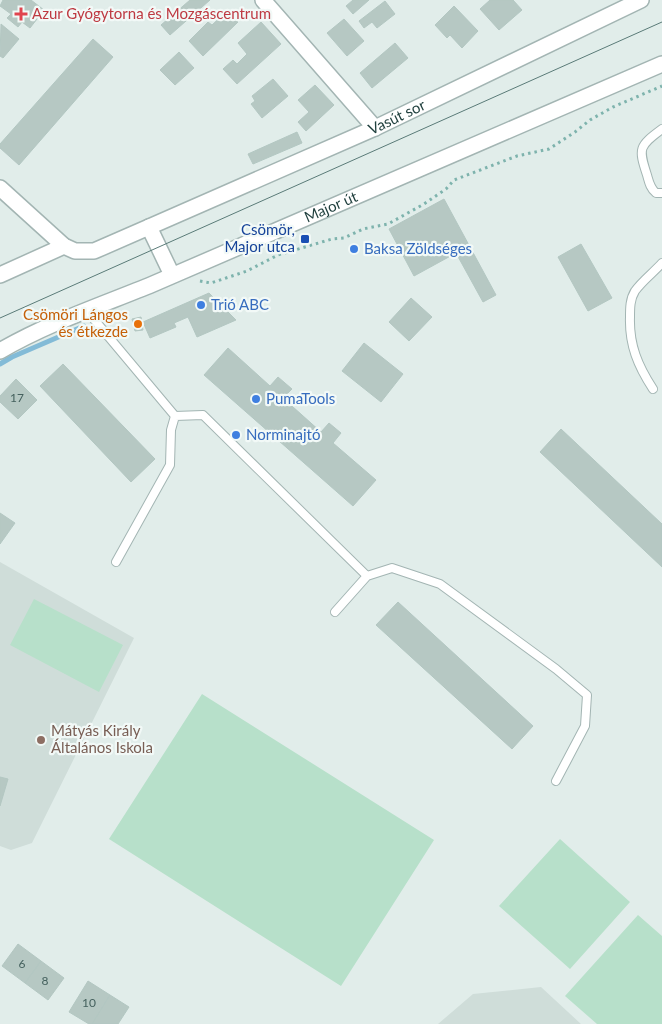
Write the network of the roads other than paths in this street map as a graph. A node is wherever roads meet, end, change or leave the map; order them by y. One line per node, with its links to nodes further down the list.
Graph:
1 (263, 0): 4 (street)
2 (641, 0): 4 (street, Vasút sor)
3 (661, 67): 12 (street, Major út)
4 (375, 128): 8 (street, Vasút sor)
5 (662, 129): 7 (lane)
6 (0, 188): 9 (street)
7 (662, 193)
8 (149, 227): 9 (street, Vasút sor); 12 (street)
9 (64, 246): 11 (street)
10 (662, 263): 15 (lane)
11 (0, 275)
12 (172, 275): 13 (street, Major út)
13 (87, 311): 14 (street, Major út); 16 (lane)
14 (0, 351)
15 (653, 389)
16 (175, 416): 17 (lane); 18 (lane)
17 (116, 562)
18 (367, 576): 19 (lane); 20 (lane)
19 (335, 612)
20 (556, 782)

